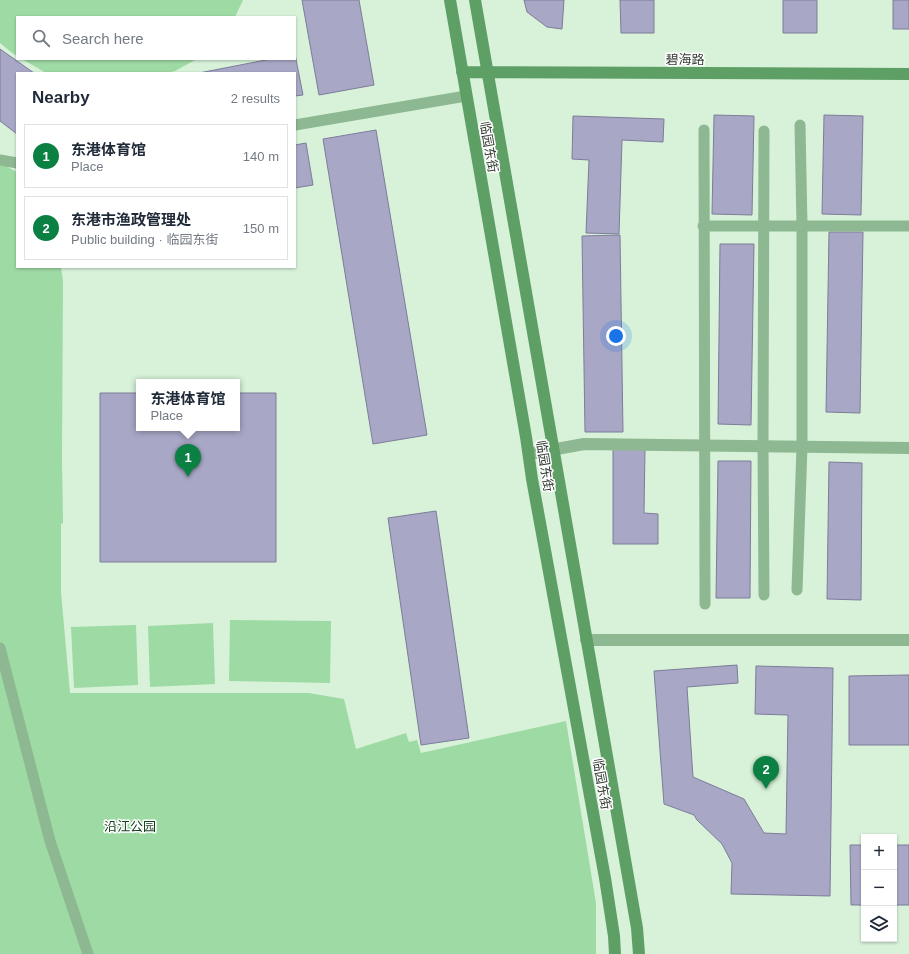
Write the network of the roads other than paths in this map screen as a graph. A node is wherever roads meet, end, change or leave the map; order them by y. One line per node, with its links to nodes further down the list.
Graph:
1 (450, 0): 3 (street, 临园东街)
2 (475, 0): 4 (street, 临园东街)
3 (462, 72): 4 (street, 碧海路); 6 (street, 临园东街)
4 (488, 73): 5 (street, 碧海路); 21 (street, 临园东街)
5 (909, 74)
6 (466, 96): 7 (lane); 22 (street, 临园东街)
7 (296, 125)
8 (800, 125): 15 (lane)
9 (704, 130): 13 (lane)
10 (764, 131): 14 (lane)
11 (0, 160): 12 (lane)
12 (16, 163)
13 (703, 226): 14 (lane); 17 (lane)
14 (764, 226): 15 (lane); 18 (lane)
15 (802, 226): 16 (lane); 19 (lane)
16 (909, 226)
17 (705, 445): 18 (street); 21 (street); 25 (lane)
18 (762, 446): 19 (street); 24 (lane)
19 (802, 447): 20 (street); 23 (lane)
20 (909, 448)
21 (553, 449): 22 (street); 26 (street, 临园东街)
22 (529, 454): 30 (street, 临园东街)
23 (797, 590)
24 (764, 594)
25 (705, 604)
26 (586, 640): 27 (street); 31 (street, 临园东街)
27 (909, 640)
28 (0, 648): 29 (lane)
29 (88, 954)
30 (615, 954)
31 (639, 954)

